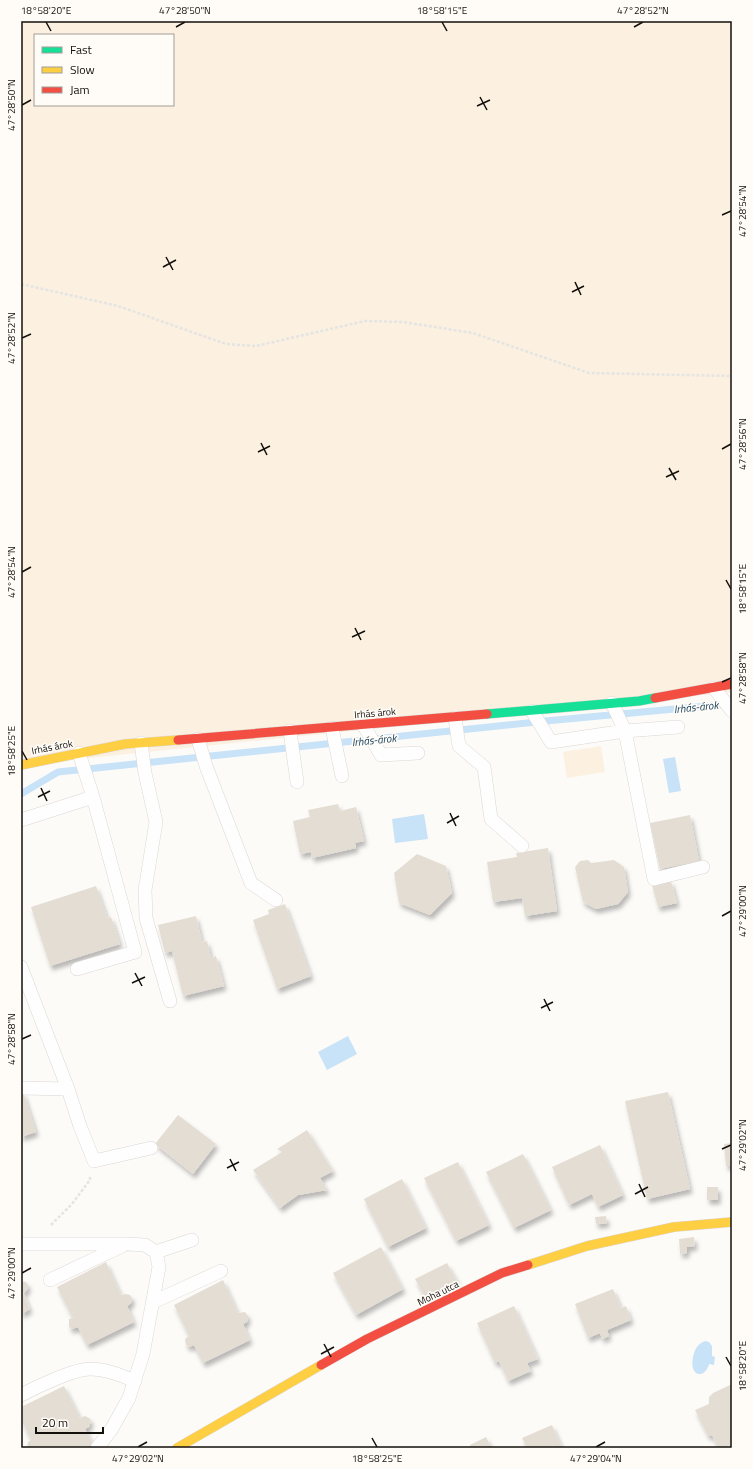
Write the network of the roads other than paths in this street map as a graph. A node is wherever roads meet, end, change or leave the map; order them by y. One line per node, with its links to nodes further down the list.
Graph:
1 (732, 684): 2 (street, Irhás árok)
2 (714, 688): 3 (street, Irhás árok); 5 (lane)
3 (612, 703): 4 (street, Irhás árok); 11 (lane)
4 (532, 710): 6 (street, Irhás árok); 11 (lane)
5 (732, 710)
6 (455, 718): 7 (street, Irhás árok); 21 (lane)
7 (364, 726): 9 (street, Irhás árok); 15 (lane)
8 (678, 727): 11 (lane)
9 (332, 728): 10 (street, Irhás árok); 17 (lane)
10 (290, 731): 12 (street, Irhás árok); 18 (lane)
11 (625, 731): 22 (lane)
12 (198, 739): 13 (street, Irhás árok); 23 (lane)
13 (141, 743): 14 (street, Irhás árok); 26 (lane)
14 (79, 753): 16 (street, Irhás árok); 19 (lane)
15 (418, 753)
16 (21, 765)
17 (342, 776)
18 (297, 782)
19 (93, 797): 20 (lane); 25 (lane)
20 (21, 820)
21 (522, 846)
22 (703, 867)
23 (276, 900)
24 (21, 967): 28 (lane)
25 (77, 969)
26 (170, 1001)
27 (21, 1088): 28 (lane)
28 (68, 1089): 29 (lane)
29 (151, 1148)
30 (732, 1222): 41 (street, Moha utca)
31 (192, 1240): 34 (lane)
32 (21, 1244): 33 (lane)
33 (127, 1244): 34 (lane); 36 (lane)
34 (156, 1252): 37 (lane)
35 (221, 1271): 37 (lane)
36 (50, 1280)
37 (153, 1302): 38 (lane)
38 (135, 1381): 39 (lane); 40 (lane)
39 (21, 1395)
40 (97, 1448)
41 (177, 1448)

